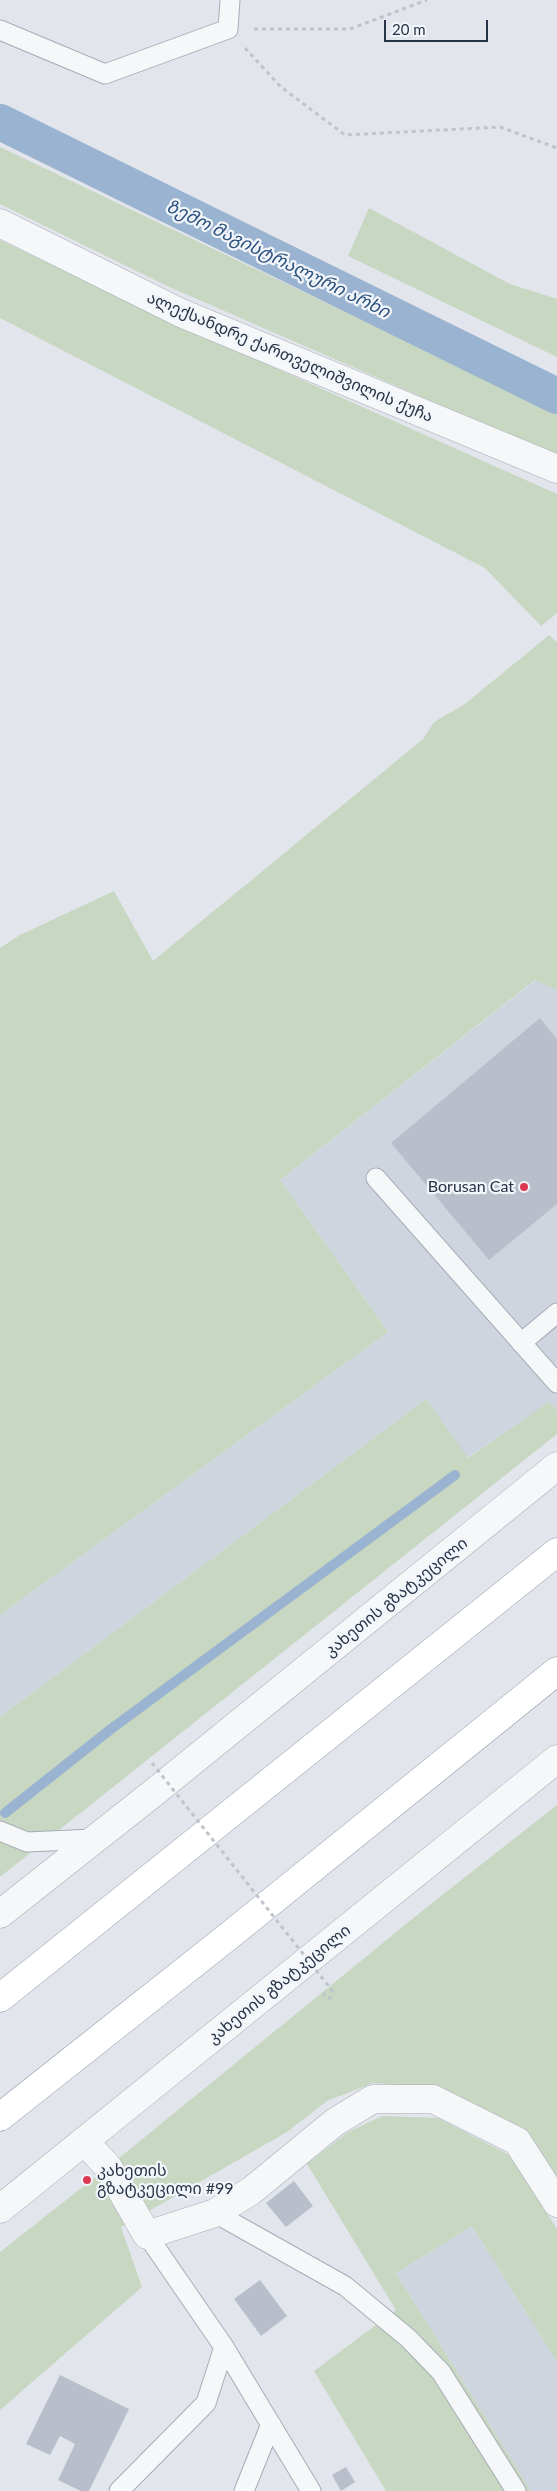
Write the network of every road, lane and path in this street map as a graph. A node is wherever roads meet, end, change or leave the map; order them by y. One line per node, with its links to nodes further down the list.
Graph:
1 (230, 0): 3 (lane)
2 (427, 0): 3 (path)
3 (228, 29): 4 (lane); 5 (path)
4 (0, 30)
5 (557, 148)
6 (0, 223): 7 (street, ალექსანდრე ქართველიშვილის ქუჩა)
7 (557, 469)
8 (376, 1178): 10 (lane)
9 (557, 1313): 10 (lane)
10 (521, 1342): 11 (lane)
11 (557, 1383)
12 (557, 1466): 20 (street, კახეთის გზატკეცილი)
13 (557, 1536): 15 (highway)
14 (557, 1552): 15 (highway)
15 (488, 1606): 23 (highway)
16 (557, 1671): 24 (highway)
17 (557, 1759): 25 (street, კახეთის გზატკეცილი)
18 (152, 1763): 22 (path, bridge)
19 (0, 1831): 20 (lane)
20 (94, 1839): 21 (street, კახეთის გზატკეცილი)
21 (0, 1914)
22 (323, 1992)
23 (0, 1998)
24 (0, 2117)
25 (84, 2142): 27 (street, კახეთის გზატკეცილი); 29 (street)
26 (557, 2203): 28 (street)
27 (0, 2209)
28 (215, 2213): 29 (street); 35 (lane)
29 (147, 2235): 30 (lane)
30 (224, 2347): 31 (lane); 32 (lane)
31 (271, 2424): 33 (lane); 34 (lane)
32 (119, 2491)
33 (244, 2491)
34 (312, 2491)
35 (516, 2491)

